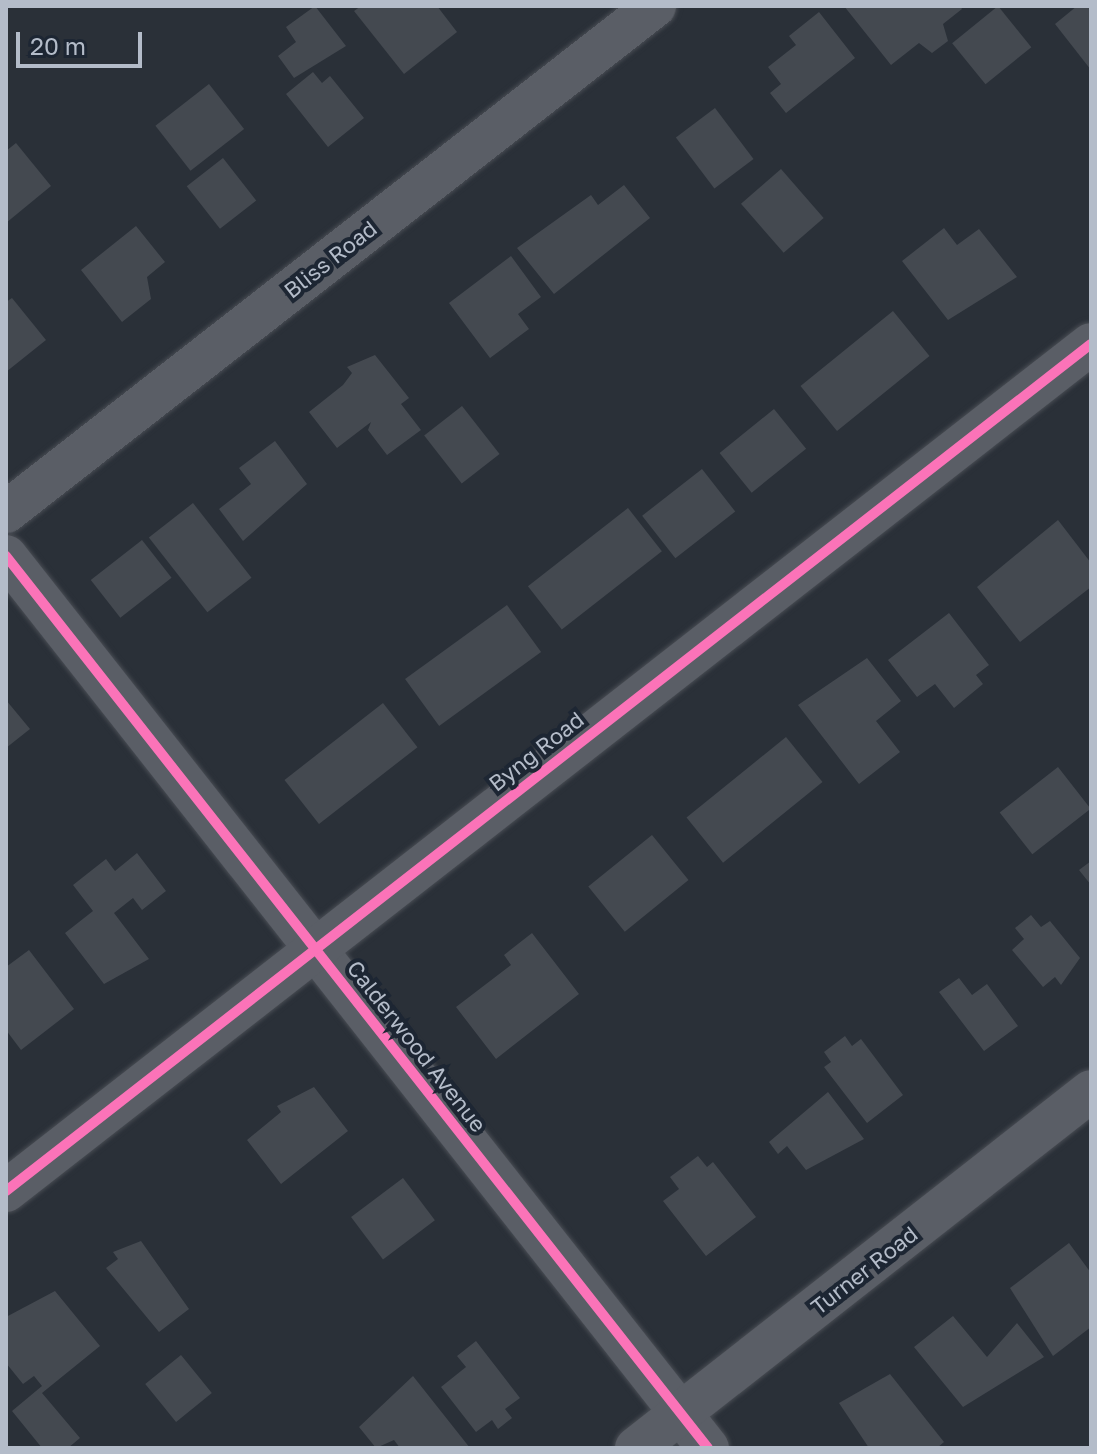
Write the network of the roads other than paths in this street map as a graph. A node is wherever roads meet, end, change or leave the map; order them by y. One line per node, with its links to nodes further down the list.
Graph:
1 (655, 6): 3 (street, Bliss Road)
2 (1091, 344): 5 (street, Byng Road)
3 (6, 512)
4 (6, 556): 5 (street, Calderwood Avenue)
5 (315, 949): 7 (street, Byng Road); 8 (street, Calderwood Avenue)
6 (1091, 1091): 8 (street, Turner Road)
7 (6, 1191)
8 (681, 1413): 9 (street, Turner Road); 10 (street, Calderwood Avenue)
9 (636, 1448)
10 (708, 1448)

